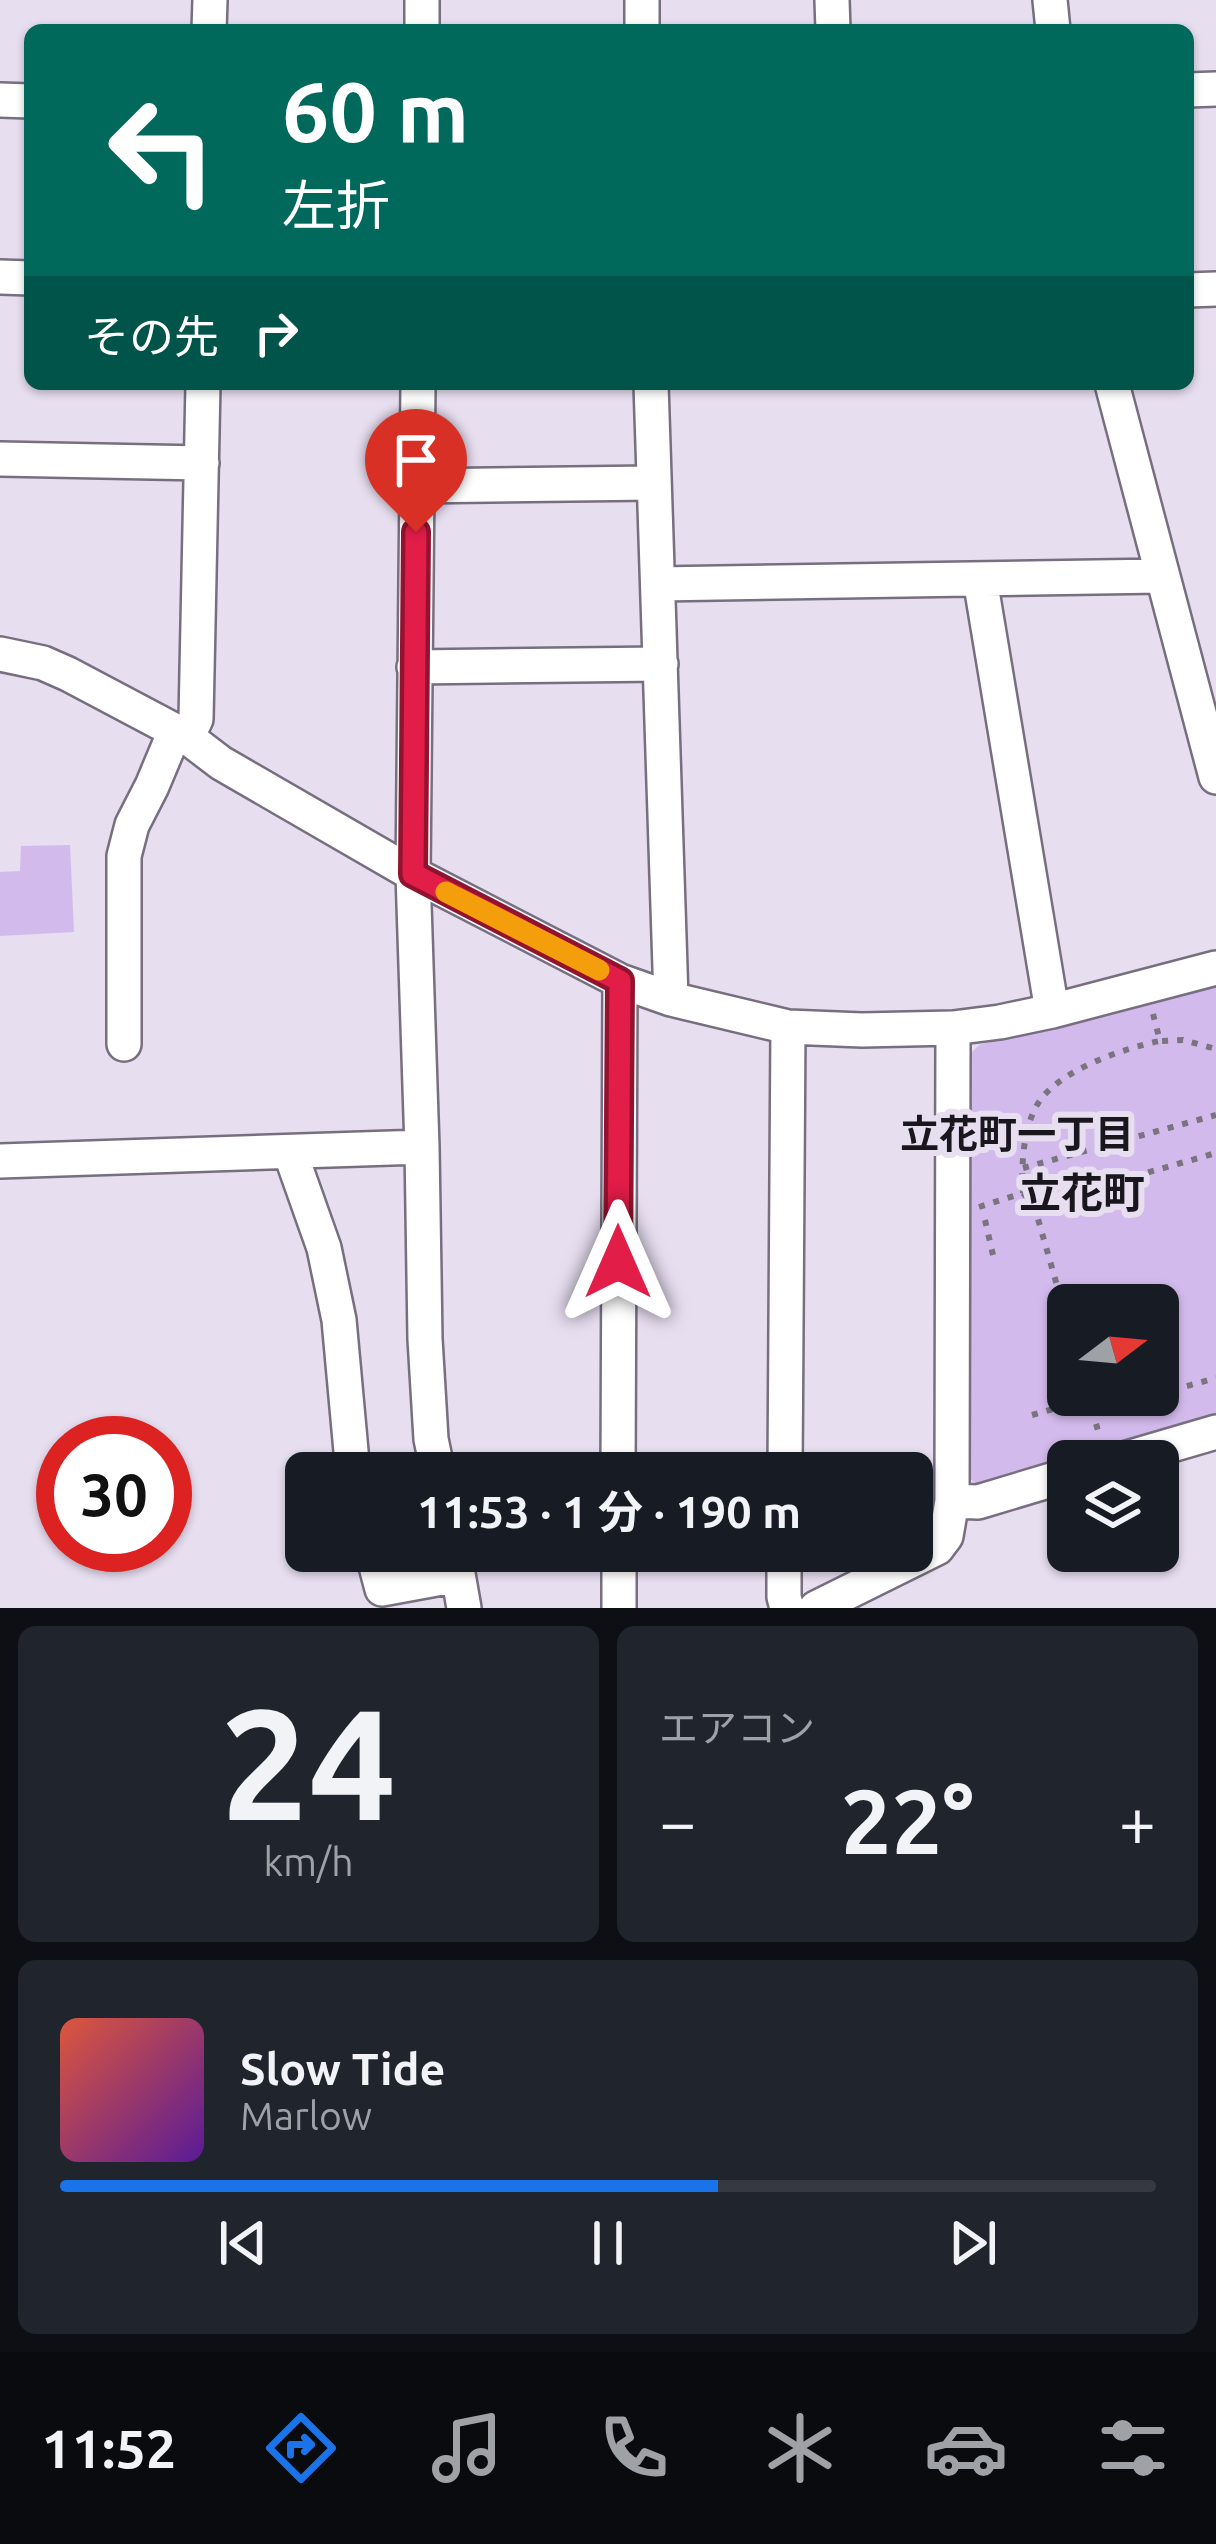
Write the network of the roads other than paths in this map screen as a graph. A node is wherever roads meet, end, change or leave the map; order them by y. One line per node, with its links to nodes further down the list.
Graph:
1 (203, 390): 6 (street)
2 (418, 390): 8 (street)
3 (651, 390): 7 (street)
4 (1114, 390): 9 (street)
5 (0, 459): 6 (street)
6 (202, 464): 15 (street)
7 (654, 482): 8 (street); 11 (street)
8 (416, 486): 14 (street)
9 (1161, 576): 10 (street); 16 (street)
10 (980, 579): 11 (street); 21 (street)
11 (658, 584): 13 (street)
12 (0, 654): 15 (street)
13 (661, 664): 14 (street); 20 (street)
14 (414, 667): 17 (street)
15 (181, 734): 17 (street); 24 (street)
16 (1216, 777)
17 (413, 874): 19 (street); 25 (street)
18 (1216, 968): 21 (street)
19 (620, 981): 20 (street); 32 (street)
20 (671, 999): 22 (street)
21 (1052, 1011): 23 (street)
22 (788, 1027): 23 (street); 33 (street)
23 (953, 1028): 35 (street)
24 (124, 1044)
25 (422, 1147): 26 (street); 31 (street)
26 (290, 1152): 27 (street); 30 (street)
27 (0, 1161)
28 (1216, 1432): 29 (street)
29 (1168, 1440)
30 (351, 1452)
31 (434, 1452)
32 (618, 1452)
33 (785, 1452)
34 (1047, 1481): 35 (street)
35 (952, 1501): 42 (street)
36 (378, 1572): 39 (street)
37 (619, 1572): 40 (street)
38 (784, 1572): 41 (street)
39 (459, 1578)
40 (619, 1608)
41 (787, 1608)
42 (816, 1608)

